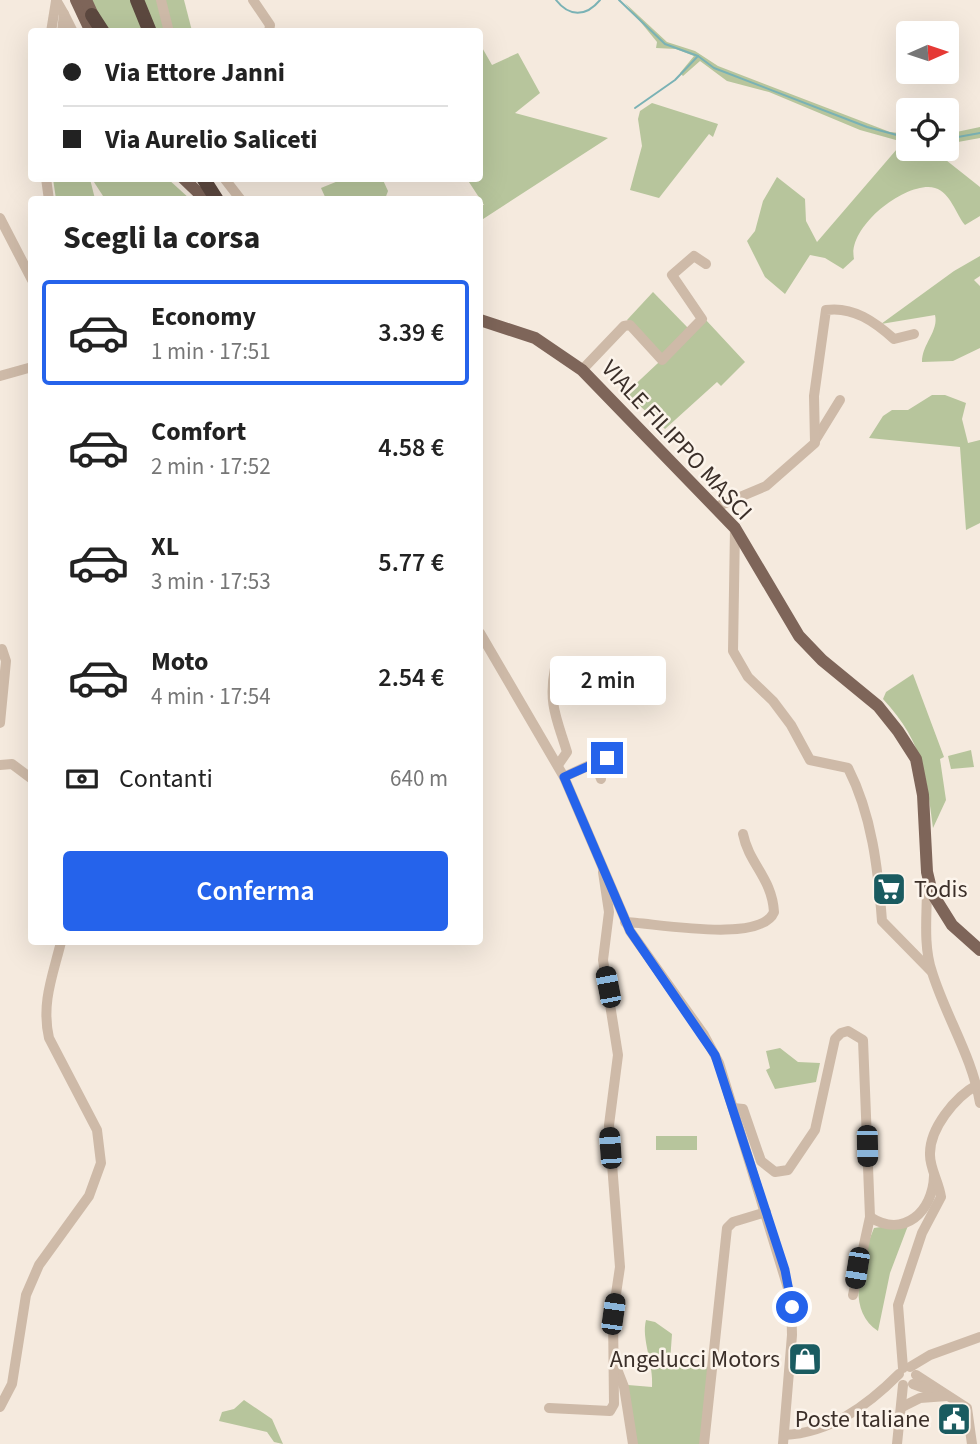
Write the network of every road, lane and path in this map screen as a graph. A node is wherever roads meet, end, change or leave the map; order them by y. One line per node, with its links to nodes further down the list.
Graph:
1 (56, 0): 6 (street); 8 (street)
2 (76, 0): 11 (main road)
3 (86, 0): 7 (main road)
4 (161, 0): 13 (street)
5 (253, 0): 14 (street)
6 (64, 14): 9 (street); 10 (street)
7 (92, 15): 12 (highway)
8 (52, 28)
9 (62, 28)
10 (71, 28)
11 (89, 28)
12 (100, 28)
13 (168, 28)
14 (270, 28)
15 (176, 182): 18 (main road)
16 (187, 182): 19 (main road)
17 (227, 182): 20 (street)
18 (190, 196)
19 (202, 196)
20 (238, 196)
21 (0, 218): 23 (street)
22 (706, 264): 27 (street)
23 (28, 272)
24 (483, 321): 27 (main road, VIALE FILIPPO MASCI)
25 (914, 334): 30 (street)
26 (28, 368): 28 (street)
27 (582, 370): 31 (main road, VIALE FILIPPO MASCI)
28 (0, 376)
29 (840, 400): 30 (street)
30 (815, 443): 31 (street)
31 (716, 507): 32 (main road, VIALE FILIPPO MASCI)
32 (734, 528): 46 (main road, VIALE FILIPPO MASCI); 50 (street)
33 (483, 638): 40 (street)
34 (2, 649): 36 (street)
35 (555, 668): 40 (street)
36 (0, 723)
37 (607, 758): 38 (street)
38 (595, 763): 42 (street); 43 (street)
39 (0, 765): 41 (street)
40 (558, 765): 42 (street)
41 (28, 776)
42 (564, 777): 45 (street)
43 (601, 779)
44 (743, 834): 47 (street)
45 (604, 868): 47 (street); 61 (street)
46 (927, 872): 49 (main road, VIALE FILIPPO MASCI); 50 (street)
47 (625, 922): 53 (street)
48 (60, 945): 65 (street)
49 (980, 950)
50 (931, 971): 51 (street)
51 (979, 1086): 52 (street); 54 (street)
52 (980, 1103)
53 (733, 1108): 55 (street); 56 (street)
54 (934, 1172): 56 (street); 59 (street)
55 (766, 1212): 67 (street); 69 (street)
56 (870, 1217): 57 (street)
57 (853, 1295)
58 (980, 1337): 60 (street)
59 (899, 1344): 60 (street); 62 (street); 62 (street)
60 (930, 1355): 62 (street)
61 (614, 1362): 66 (street); 68 (street)
62 (908, 1375): 63 (street); 63 (street); 64 (street); 67 (street)
63 (947, 1396): 64 (street); 71 (street)
64 (902, 1406): 70 (street)
65 (0, 1407)
66 (549, 1408)
67 (783, 1441)
68 (634, 1444)
69 (704, 1444)
70 (897, 1444)
71 (972, 1444)

